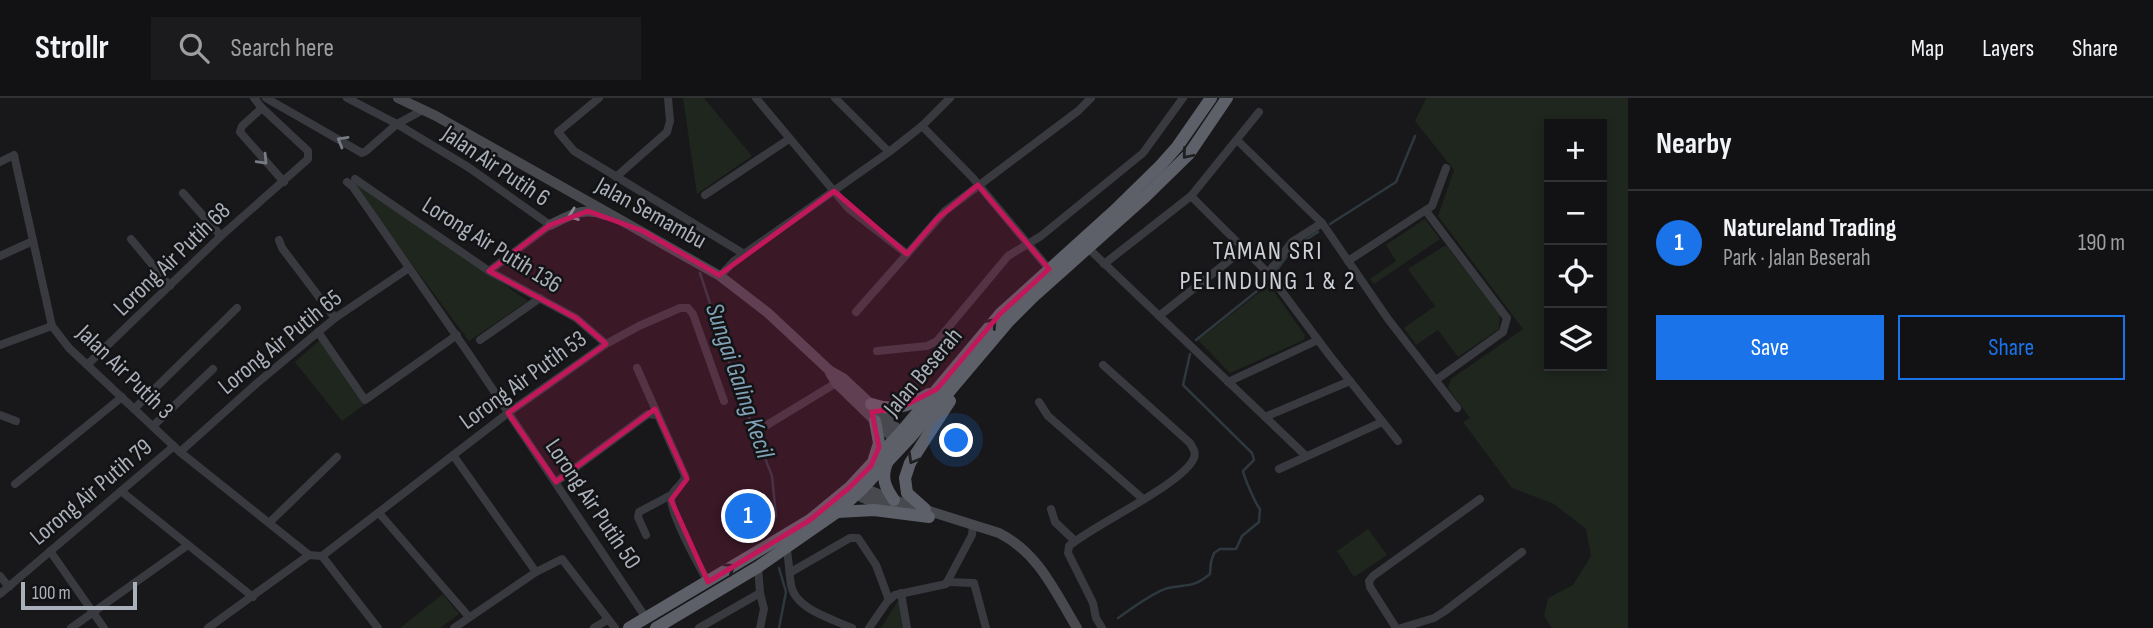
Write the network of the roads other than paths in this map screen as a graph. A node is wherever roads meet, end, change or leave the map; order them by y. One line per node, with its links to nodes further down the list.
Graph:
1 (254, 98): 15 (street)
2 (266, 98): 19 (street, one-way to 2)
3 (347, 98): 19 (street, Jalan Air Putih 6)
4 (398, 98): 16 (main road, Jalan Semambu)
5 (412, 98): 18 (main road, Jalan Semambu)
6 (599, 98): 26 (street)
7 (667, 98): 26 (street)
8 (756, 98): 21 (street)
9 (835, 98): 23 (street)
10 (1091, 98): 29 (street)
11 (1183, 98): 42 (street)
12 (1211, 98): 51 (highway, Jalan Beserah)
13 (1227, 98): 43 (highway, Jalan Beserah, one-way to 43)
14 (947, 99): 20 (street)
15 (262, 108): 28 (street, one-way to 28); 28 (street, Lorong Air Putih 68)
16 (421, 111): 18 (main road, Jalan Semambu); 19 (street)
17 (1259, 112): 22 (street)
18 (436, 116): 37 (main road, Jalan Semambu)
19 (397, 124): 36 (street, Jalan Air Putih 6)
20 (922, 126): 23 (street); 29 (street)
21 (789, 139): 30 (street); 32 (street)
22 (1237, 140): 33 (street); 35 (street)
23 (889, 152): 30 (street)
24 (0, 162): 41 (street, Jalan Air Putih 3)
25 (1446, 168): 34 (street)
26 (616, 177): 45 (street)
27 (351, 180): 50 (street, Lorong Air Putih 50); 52 (street, Lorong Air Putih 136)
28 (284, 182): 38 (street, Lorong Air Putih 68)
29 (978, 185): 42 (street); 46 (street)
30 (834, 191): 45 (street); 46 (street)
31 (183, 193): 38 (street)
32 (705, 195)
33 (1191, 196): 44 (street); 49 (street)
34 (1426, 211): 48 (street); 74 (street)
35 (1322, 223): 48 (street); 53 (street)
36 (550, 225): 37 (main road, one-way to 36); 52 (street)
37 (643, 231): 54 (main road, Jalan Semambu)
38 (221, 236): 55 (street, Lorong Air Putih 68)
39 (131, 239): 55 (street)
40 (279, 240): 60 (street)
41 (33, 241): 47 (street); 62 (street, Jalan Air Putih 3)
42 (1027, 243): 51 (street); 69 (street)
43 (1088, 248): 49 (street); 61 (highway, Jalan Beserah)
44 (1245, 248): 53 (street); 59 (street)
45 (744, 254): 54 (street)
46 (907, 254): 58 (street)
47 (0, 257)
48 (1348, 261): 74 (street)
49 (1104, 264): 59 (street)
50 (409, 268): 60 (street, Lorong Air Putih 65); 64 (street, Lorong Air Putih 50)
51 (1049, 269): 78 (highway, Jalan Beserah, one-way to 51)
52 (489, 271): 56 (street, Lorong Air Putih 136)
53 (1268, 273): 66 (street)
54 (720, 276): 75 (main road, Jalan Semambu)
55 (170, 286): 70 (street, Lorong Air Putih 68)
56 (540, 298): 65 (street); 67 (street, Lorong Air Putih 136)
57 (237, 308): 84 (street)
58 (856, 312)
59 (1159, 316): 77 (street)
60 (335, 318): 63 (street, Lorong Air Putih 65)
61 (1008, 323): 94 (highway, Jalan Beserah); 114 (highway, one-way to 114)
62 (52, 326): 68 (street); 70 (street, Jalan Air Putih 3)
63 (318, 332): 64 (street); 96 (street, Lorong Air Putih 65)
64 (457, 335): 85 (street, Lorong Air Putih 50)
65 (480, 340)
66 (1318, 340): 76 (street); 77 (street)
67 (607, 344): 80 (street, Lorong Air Putih 53); 85 (street, Lorong Air Putih 53)
68 (0, 345)
69 (877, 351)
70 (87, 365): 79 (street, Jalan Air Putih 3)
71 (1103, 365): 108 (street)
72 (638, 368): 87 (street)
73 (213, 369): 93 (street)
74 (1436, 380): 83 (street)
75 (840, 381): 82 (main road, Jalan Semambu); 90 (main road, Jalan Semambu); 92 (street)
76 (1350, 381): 88 (street); 91 (street)
77 (1228, 382): 88 (street)
78 (937, 389): 82 (highway); 94 (highway, Jalan Beserah)
79 (121, 397): 84 (street, Jalan Air Putih 3); 104 (street)
80 (724, 401)
81 (1039, 402): 108 (street)
82 (871, 404): 94 (main road, Jalan Semambu)
83 (1457, 408)
84 (134, 409): 93 (street, Jalan Air Putih 3)
85 (508, 413): 97 (street, Lorong Air Putih 53); 103 (street, Lorong Air Putih 50)
86 (0, 415): 89 (street)
87 (657, 415): 103 (street); 107 (street)
88 (1265, 417): 98 (street)
89 (16, 421)
90 (875, 421): 94 (main road, Jalan Semambu); 101 (highway)
91 (1382, 422): 95 (street); 98 (street)
92 (767, 425)
93 (153, 426): 96 (street, Jalan Air Putih 3)
94 (901, 439): 100 (highway, Jalan Beserah); 101 (highway, Jalan Beserah)
95 (1398, 441)
96 (177, 449): 106 (street, Lorong Air Putih 79); 115 (street, Jalan Air Putih 3)
97 (453, 455): 113 (street, Lorong Air Putih 53); 126 (street)
98 (1306, 456): 102 (street)
99 (337, 457): 115 (street)
100 (887, 463): 105 (highway, Jalan Beserah); 110 (highway)
101 (871, 466): 105 (highway, Jalan Beserah)
102 (1279, 469)
103 (556, 482): 139 (street, Lorong Air Putih 50)
104 (15, 484)
105 (856, 488): 110 (main road); 112 (highway, Jalan Beserah); 114 (main road); 129 (highway, Jalan Beserah, one-way to 105)
106 (121, 491): 119 (street); 121 (street, Lorong Air Putih 79)
107 (671, 495): 117 (street); 129 (street)
108 (1143, 499): 118 (street)
109 (1480, 499): 158 (street)
110 (894, 500): 114 (main road)
111 (1051, 509): 118 (street)
112 (837, 512): 114 (highway); 120 (highway, Jalan Beserah)
113 (379, 513): 124 (street, Lorong Air Putih 53); 138 (street)
114 (927, 513): 116 (main road)
115 (270, 522): 123 (street, Jalan Air Putih 3)
116 (973, 525): 130 (street); 156 (main road)
117 (646, 536)
118 (1075, 541): 157 (street)
119 (188, 545): 135 (street); 137 (street)
120 (786, 546): 125 (highway, Jalan Beserah); 127 (street)
121 (50, 551): 131 (street, Lorong Air Putih 79); 137 (street)
122 (1522, 552): 159 (street)
123 (309, 555): 124 (street); 135 (street)
124 (322, 556): 144 (street)
125 (758, 567): 132 (street); 149 (highway, Jalan Beserah)
126 (536, 572): 138 (street); 140 (street)
127 (791, 572): 136 (street); 152 (street)
128 (0, 576): 131 (street)
129 (708, 582): 139 (highway, Jalan Beserah)
130 (947, 582): 133 (street); 155 (street)
131 (9, 587): 134 (street, Lorong Air Putih 79)
132 (760, 593): 150 (street); 151 (street)
133 (901, 593): 136 (street); 154 (street)
134 (0, 594)
135 (253, 597): 143 (street)
136 (889, 600): 153 (street)
137 (93, 612): 141 (street); 142 (street)
138 (469, 617): 145 (street)
139 (646, 618): 148 (highway, Jalan Beserah)
140 (607, 620): 146 (street); 147 (street)
141 (71, 628)
142 (104, 628)
143 (208, 628)
144 (379, 628)
145 (454, 628)
146 (594, 628)
147 (615, 628)
148 (629, 628)
149 (656, 628)
150 (699, 628)
151 (760, 628)
152 (852, 628)
153 (869, 628)
154 (907, 628)
155 (986, 628)
156 (1077, 628)
157 (1102, 628)
158 (1396, 628)
159 (1401, 628)

